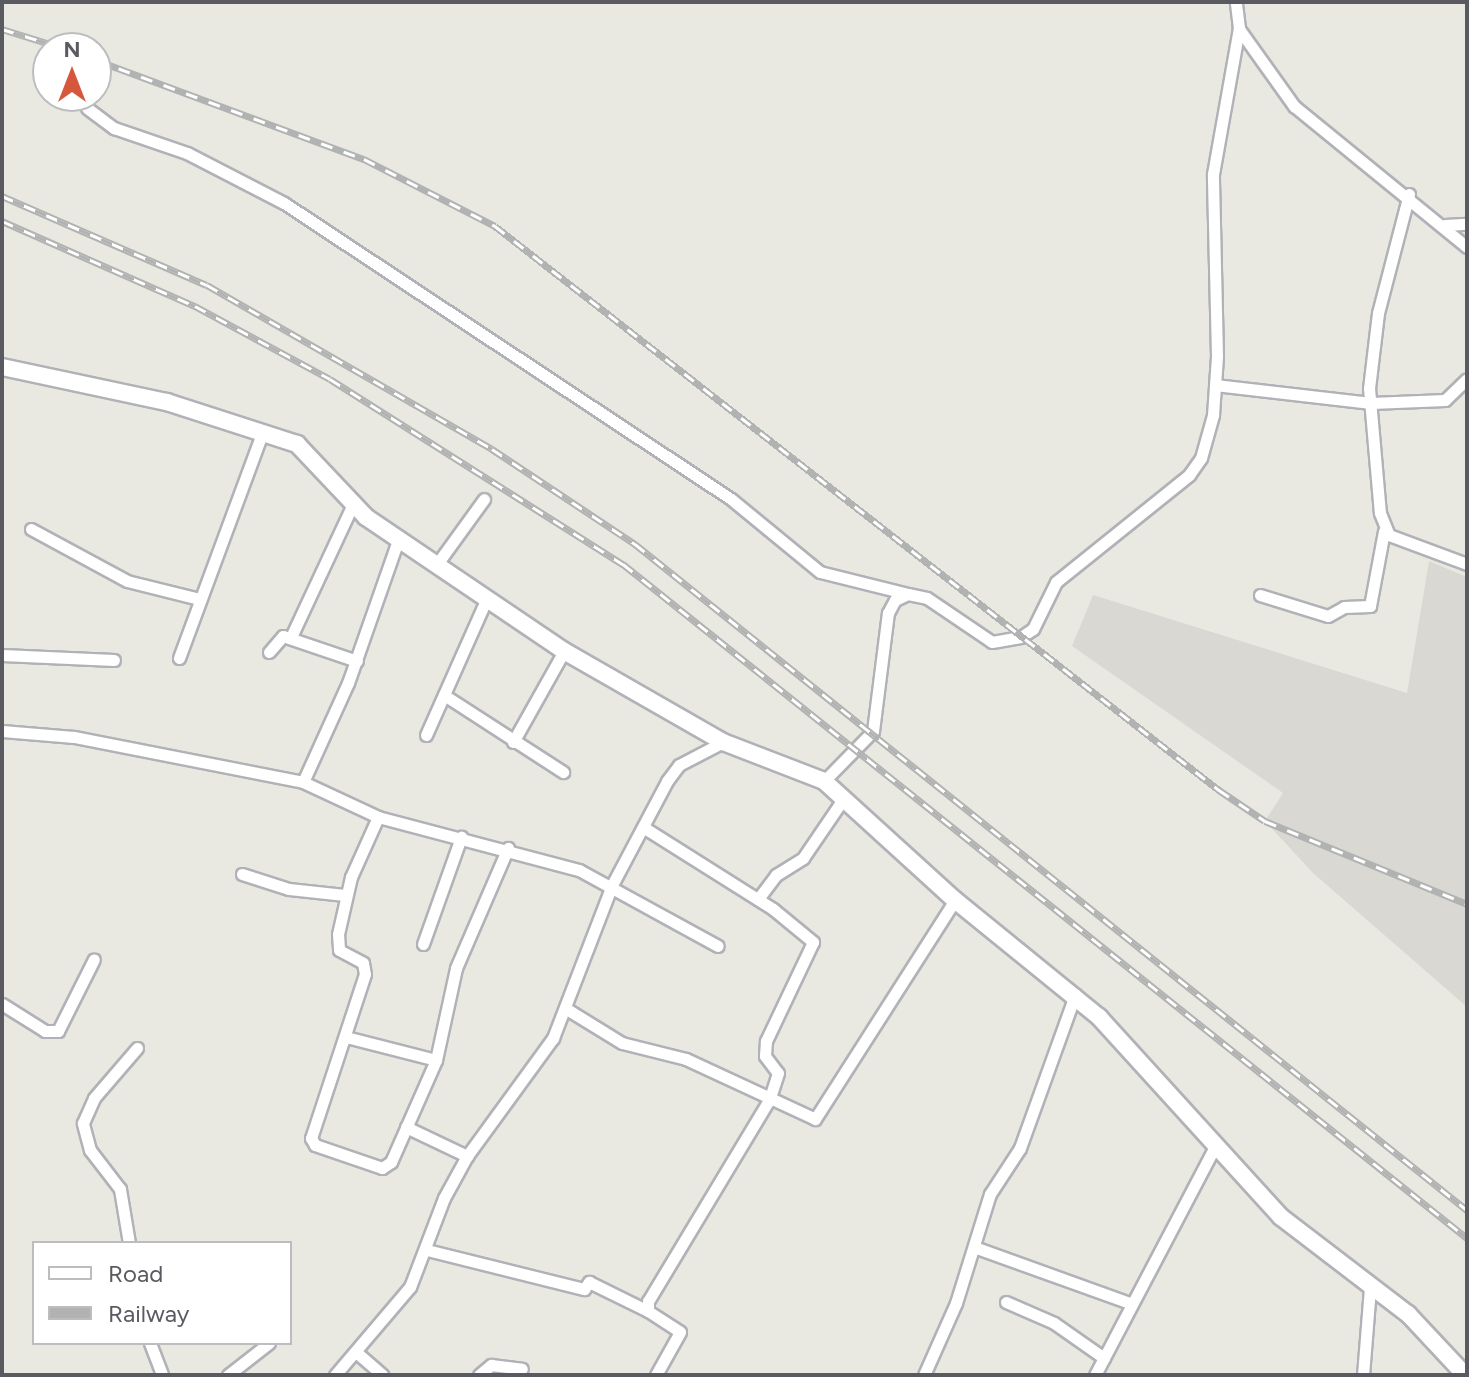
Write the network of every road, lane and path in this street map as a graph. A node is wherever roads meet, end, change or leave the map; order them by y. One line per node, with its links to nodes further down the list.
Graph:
1 (1236, 2): 2 (street)
2 (1239, 28): 4 (street); 10 (street)
3 (92, 112): 20 (street)
4 (1409, 194): 6 (street); 11 (street)
5 (1467, 224): 6 (street)
6 (1445, 225): 7 (street)
7 (1467, 247)
8 (3, 370): 12 (main road)
9 (1467, 379): 11 (street)
10 (1215, 385): 11 (street); 20 (street)
11 (1371, 403): 16 (street)
12 (263, 431): 14 (main road); 22 (street)
13 (484, 499): 18 (street)
14 (353, 504): 17 (main road); 24 (street)
15 (31, 529): 22 (street)
16 (1384, 531): 19 (street); 21 (street)
17 (399, 537): 18 (main road); 30 (street)
18 (437, 564): 23 (main road)
19 (1467, 564)
20 (908, 594): 37 (street)
21 (1260, 595)
22 (199, 599): 28 (street)
23 (486, 600): 25 (main road); 31 (street)
24 (291, 637): 26 (street); 30 (street)
25 (564, 651): 34 (street); 35 (main road)
26 (269, 652)
27 (2, 655): 29 (street)
28 (179, 658)
29 (114, 660)
30 (357, 661): 38 (street)
31 (444, 695): 33 (street); 34 (street)
32 (2, 731): 38 (street)
33 (426, 735)
34 (513, 742): 36 (street)
35 (723, 742): 37 (main road); 41 (street)
36 (563, 772)
37 (824, 781): 39 (main road)
38 (303, 782): 40 (street)
39 (844, 798): 47 (street); 48 (main road)
40 (378, 817): 42 (street); 46 (street)
41 (643, 827): 45 (street); 47 (street)
42 (461, 837): 43 (street); 49 (street)
43 (508, 848): 45 (street); 57 (street)
44 (242, 874): 46 (street)
45 (612, 885): 50 (street); 54 (street)
46 (345, 895): 55 (street)
47 (758, 899): 58 (street)
48 (955, 900): 52 (main road); 58 (street)
49 (423, 944)
50 (718, 946)
51 (94, 959): 53 (street)
52 (1075, 995): 60 (main road); 63 (street)
53 (2, 1004)
54 (565, 1008): 58 (street); 61 (street)
55 (346, 1037): 57 (street); 59 (street)
56 (137, 1048): 62 (street)
57 (436, 1060): 59 (street)
58 (769, 1100): 68 (street)
59 (406, 1127): 61 (street)
60 (1215, 1146): 65 (main road); 67 (street)
61 (467, 1156): 64 (street)
62 (129, 1241)
63 (974, 1247): 67 (street); 80 (street)
64 (427, 1250): 68 (street); 71 (street)
65 (1370, 1288): 82 (street); 83 (main road)
66 (1006, 1302): 72 (street)
67 (1132, 1304): 72 (street)
68 (648, 1311): 79 (street)
69 (151, 1345): 74 (street)
70 (266, 1345): 75 (street)
71 (356, 1352): 76 (street); 77 (street)
72 (1104, 1358): 81 (street)
73 (522, 1369): 78 (street)
74 (162, 1375)
75 (228, 1375)
76 (335, 1375)
77 (382, 1375)
78 (479, 1375)
79 (656, 1375)
80 (924, 1375)
81 (1095, 1375)
82 (1363, 1375)
83 (1465, 1375)

